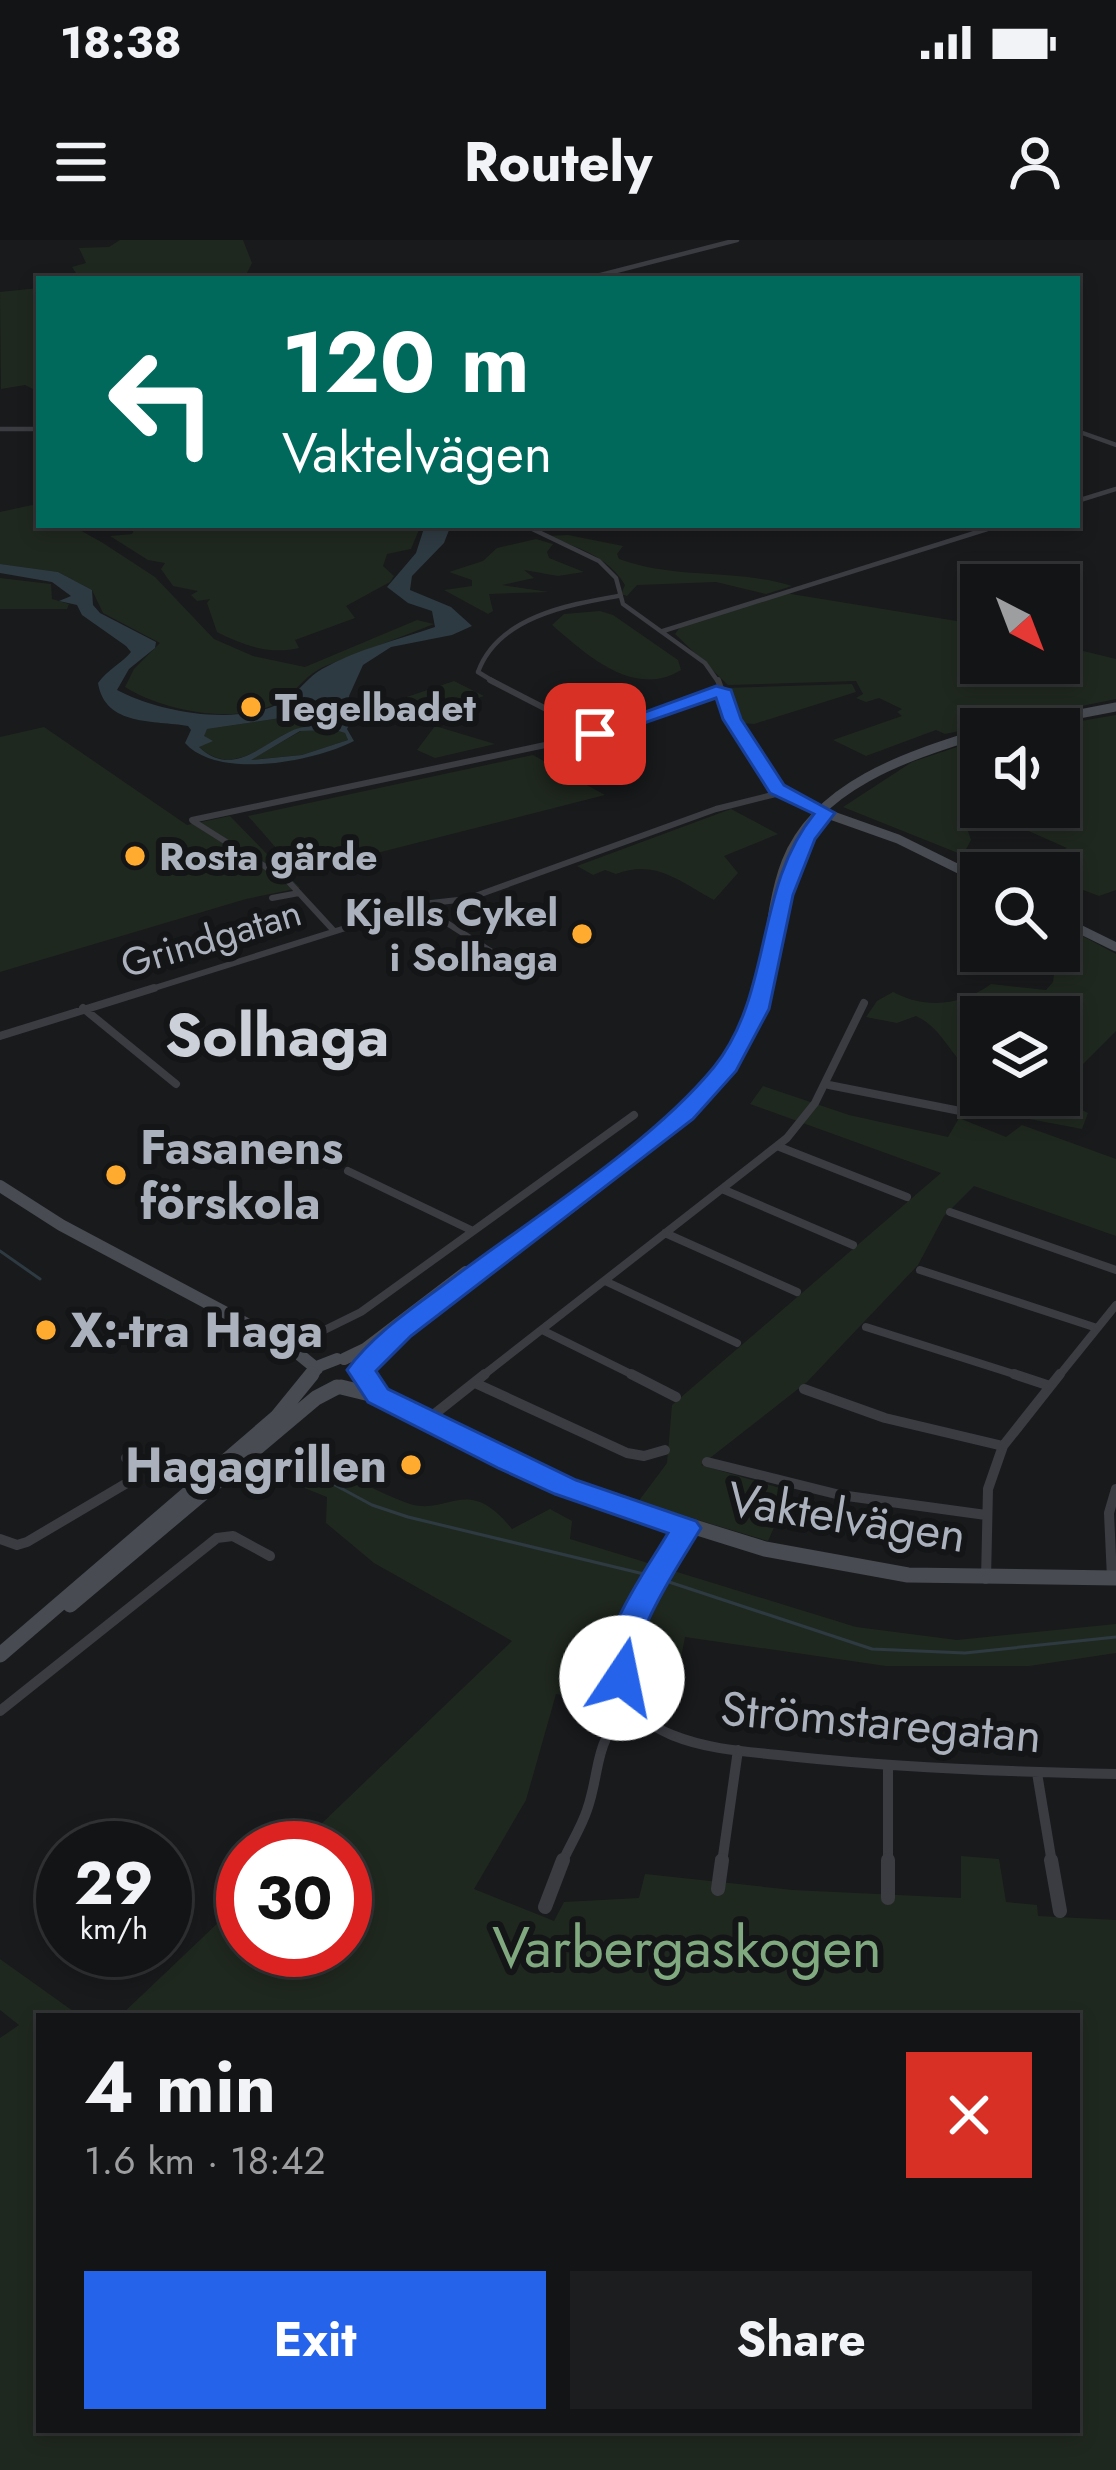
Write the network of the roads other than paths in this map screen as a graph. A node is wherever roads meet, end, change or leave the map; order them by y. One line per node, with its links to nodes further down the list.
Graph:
1 (737, 240): 2 (street)
2 (597, 276)
3 (0, 429): 4 (street)
4 (36, 430)
5 (1080, 432): 6 (street)
6 (1116, 445)
7 (1116, 489): 8 (street)
8 (1080, 500)
9 (530, 528): 11 (street)
10 (990, 528): 12 (street)
11 (618, 596): 12 (street); 16 (street)
12 (663, 631): 13 (street)
13 (722, 690): 16 (street); 18 (street)
14 (1116, 707): 15 (main road)
15 (1080, 714)
16 (595, 734): 21 (street)
17 (960, 741): 19 (main road)
18 (780, 793): 19 (street); 23 (street, Grindgatan)
19 (822, 812): 20 (main road); 43 (main road)
20 (960, 870)
21 (299, 893): 22 (street); 27 (street)
22 (272, 898)
23 (451, 904): 24 (street, Grindgatan); 25 (street)
24 (409, 908): 25 (street); 27 (street, Grindgatan)
25 (437, 917): 29 (street)
26 (1080, 929): 28 (main road)
27 (334, 932): 31 (street, Grindgatan)
28 (1116, 947)
29 (531, 977)
30 (864, 1003): 34 (street)
31 (83, 1008): 32 (street, Grindgatan); 33 (street)
32 (0, 1036)
33 (176, 1084)
34 (829, 1085): 35 (street); 37 (street)
35 (960, 1111)
36 (634, 1115): 44 (street)
37 (777, 1146): 40 (street); 41 (street)
38 (348, 1171): 44 (street)
39 (0, 1186): 56 (main road)
40 (722, 1189): 45 (street); 46 (street)
41 (908, 1198)
42 (950, 1212): 48 (street)
43 (541, 1224): 57 (main road); 59 (main road)
44 (474, 1231): 56 (street)
45 (665, 1234): 49 (street); 50 (street)
46 (853, 1244)
47 (920, 1270): 53 (street)
48 (1116, 1270)
49 (605, 1281): 54 (street); 55 (street)
50 (797, 1292)
51 (1116, 1305): 53 (street)
52 (866, 1327): 61 (street)
53 (1097, 1328): 61 (street)
54 (542, 1330): 60 (street); 65 (street)
55 (737, 1343)
56 (290, 1347): 57 (main road); 58 (main road)
57 (341, 1359): 58 (main road); 59 (main road)
58 (316, 1371): 62 (main road); 78 (main road)
59 (361, 1371): 62 (main road); 64 (main road, Vaktelvägen)
60 (475, 1383): 66 (street); 68 (street)
61 (1050, 1386): 67 (street)
62 (339, 1387): 64 (main road, Vaktelvägen); 78 (main road)
63 (804, 1389): 67 (street)
64 (378, 1396): 66 (main road, Vaktelvägen)
65 (676, 1396)
66 (428, 1420): 73 (main road, Vaktelvägen)
67 (1003, 1446): 72 (street)
68 (664, 1450)
69 (126, 1458): 74 (street)
70 (707, 1462): 72 (street)
71 (1116, 1489): 76 (street)
72 (986, 1515): 77 (street)
73 (686, 1528): 77 (main road, Vaktelvägen); 79 (street)
74 (0, 1539)
75 (270, 1556): 80 (street)
76 (1114, 1578): 77 (main road, Vaktelvägen)
77 (986, 1579)
78 (0, 1658)
79 (635, 1709): 81 (street, Strömstaregatan); 87 (street)
80 (0, 1711)
81 (738, 1750): 82 (street, Strömstaregatan); 85 (street)
82 (888, 1766): 83 (street, Strömstaregatan); 86 (street)
83 (1037, 1773): 84 (street, Strömstaregatan); 88 (street)
84 (1116, 1774)
85 (718, 1889)
86 (888, 1898)
87 (544, 1907)
88 (1060, 1911)

